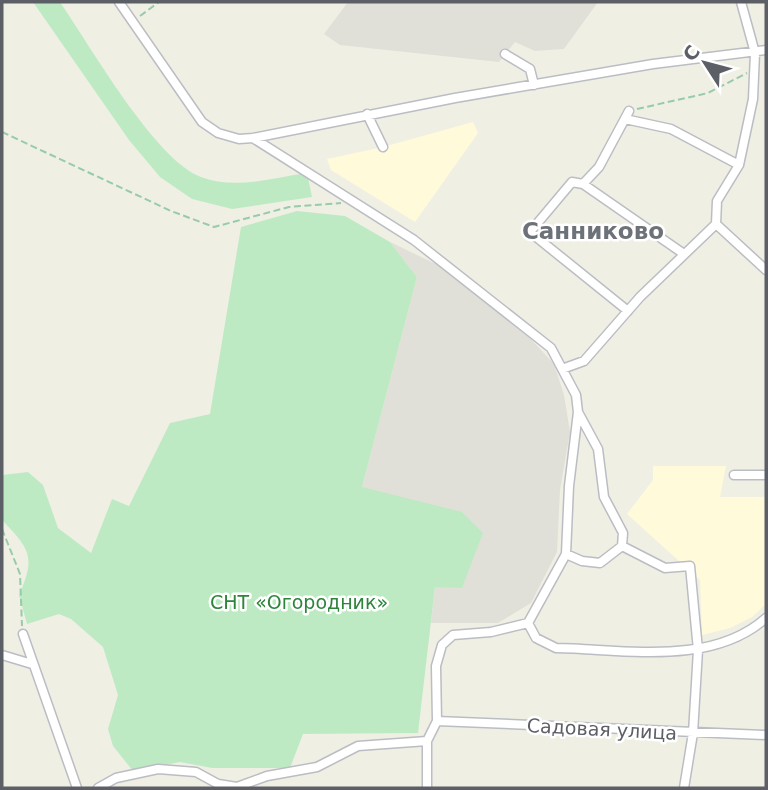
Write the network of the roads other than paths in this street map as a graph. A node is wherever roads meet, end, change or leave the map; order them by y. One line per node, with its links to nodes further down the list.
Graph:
1 (120, 2): 8 (street)
2 (741, 2): 4 (street)
3 (766, 50): 4 (street)
4 (755, 53): 6 (street); 10 (street)
5 (505, 54): 6 (street)
6 (534, 85): 7 (street)
7 (367, 114): 8 (street); 9 (street)
8 (253, 138): 16 (street)
9 (383, 148)
10 (739, 165): 11 (street); 12 (street)
11 (583, 184): 13 (street); 15 (street)
12 (716, 224): 13 (street); 14 (street)
13 (684, 254): 15 (street)
14 (766, 270)
15 (628, 311): 16 (street)
16 (562, 369): 17 (street)
17 (578, 412): 20 (street); 21 (street)
18 (734, 475): 19 (street)
19 (766, 475)
20 (622, 546): 21 (street); 25 (street)
21 (566, 554): 23 (street)
22 (766, 618): 25 (street)
23 (528, 623): 25 (street); 28 (street)
24 (23, 634): 27 (street)
25 (698, 650): 29 (street)
26 (2, 655): 27 (street)
27 (32, 664): 32 (street)
28 (437, 721): 29 (street, Садовая улица); 31 (street)
29 (693, 733): 30 (street, Садовая улица); 35 (street)
30 (766, 735)
31 (427, 741): 33 (street); 34 (street)
32 (77, 788)
33 (97, 788)
34 (427, 788)
35 (684, 788)

